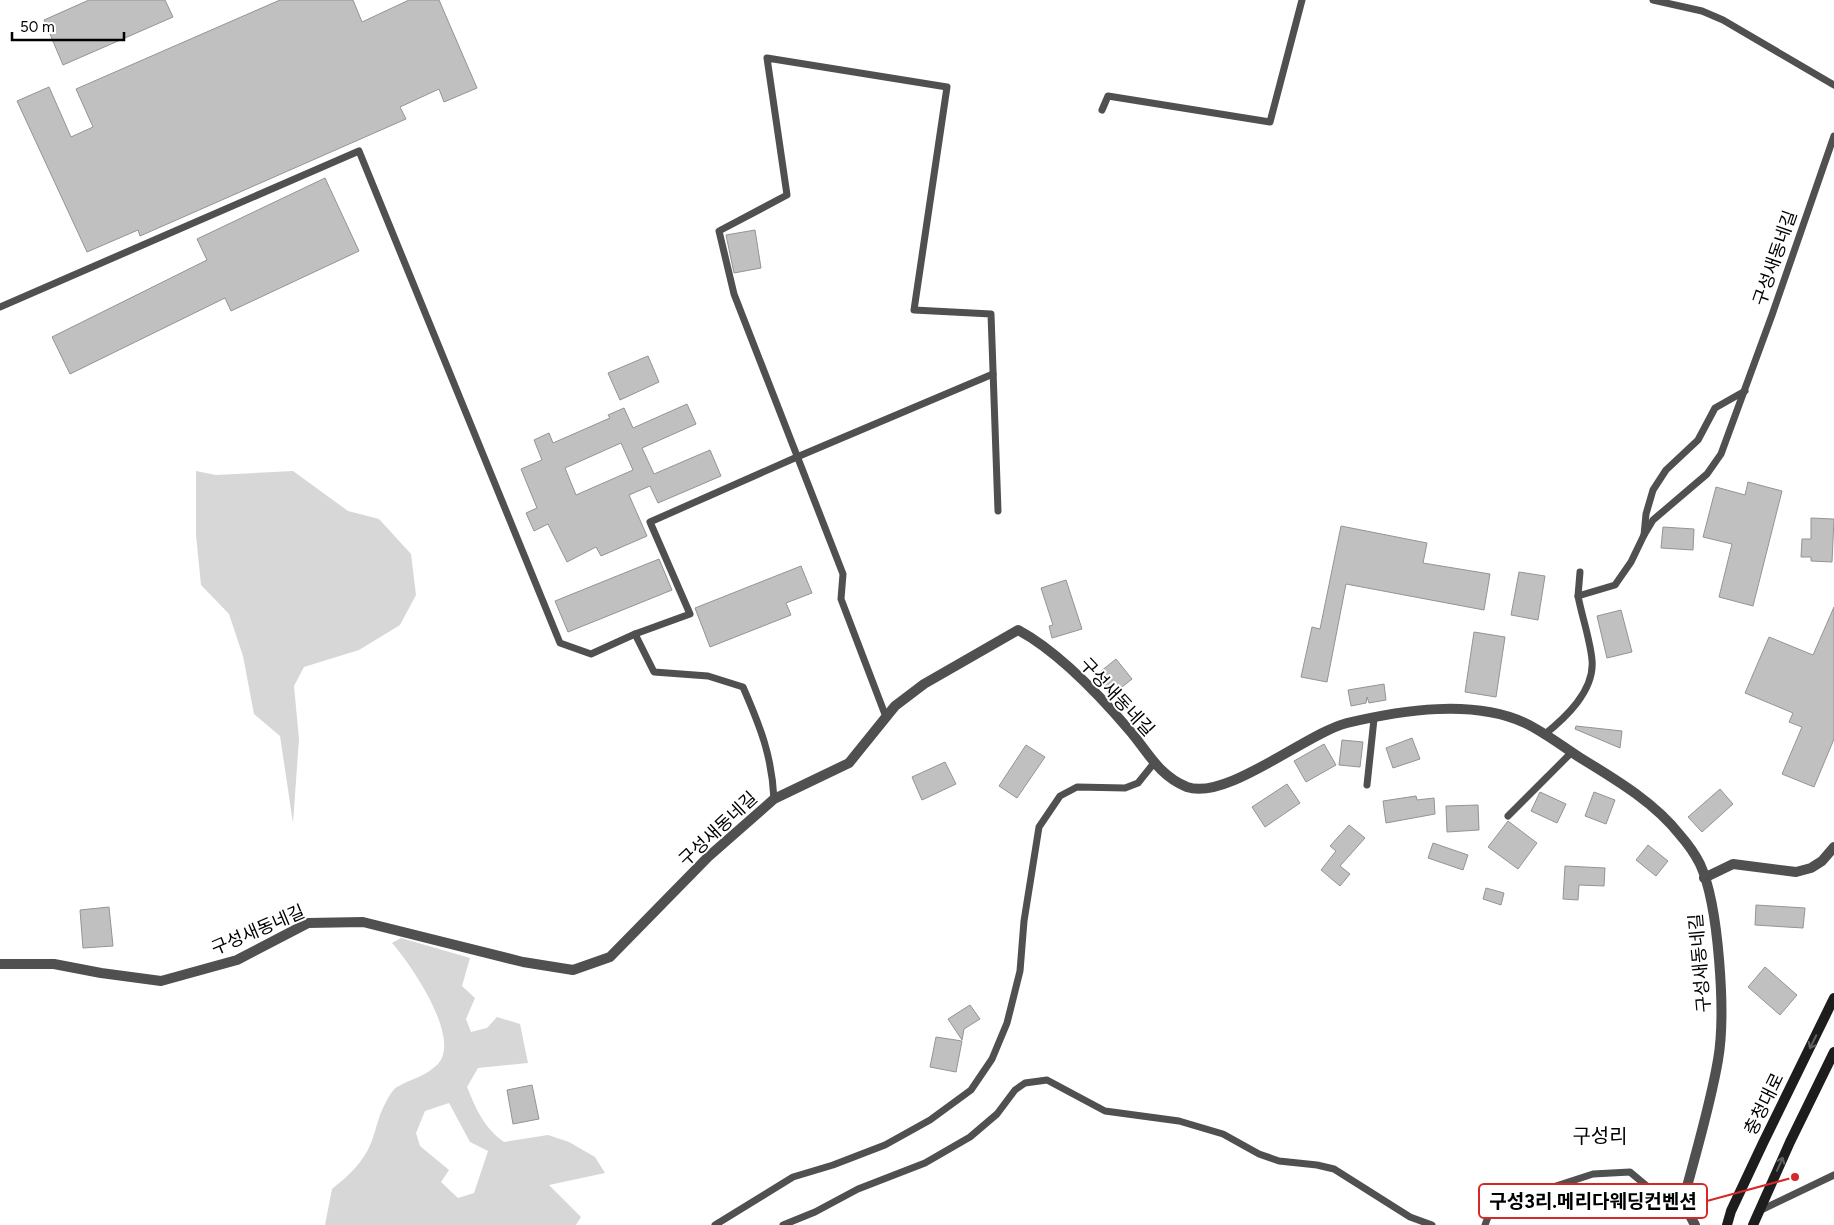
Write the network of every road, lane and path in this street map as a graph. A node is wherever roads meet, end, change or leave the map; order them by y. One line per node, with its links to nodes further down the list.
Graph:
1 (1302, 0): 4 (lane)
2 (1653, 0): 3 (lane)
3 (1834, 85)
4 (1102, 110)
5 (1834, 136): 8 (lane, 구성새동네길)
6 (0, 307): 14 (lane)
7 (993, 374): 9 (lane); 9 (lane); 10 (lane)
8 (1745, 391): 11 (lane, 구성새동네길); 11 (lane, 구성새동네길)
9 (798, 457): 14 (lane); 15 (lane)
10 (998, 511)
11 (1644, 535): 13 (lane, 구성새동네길)
12 (1580, 572): 13 (lane)
13 (1578, 596): 17 (lane)
14 (635, 634): 21 (lane)
15 (886, 718): 19 (street, 구성새동네길); 21 (street, 구성새동네길)
16 (1374, 719): 17 (street, 구성새동네길); 19 (street, 구성새동네길); 20 (lane)
17 (1544, 735): 18 (street, 구성새동네길)
18 (1572, 752): 22 (lane); 24 (street, 구성새동네길)
19 (1154, 763): 31 (lane)
20 (1367, 785)
21 (774, 799): 25 (street, 구성새동네길)
22 (1508, 816)
23 (1834, 847): 24 (street)
24 (1704, 878): 29 (street, 구성새동네길)
25 (0, 964)
26 (1834, 998): 36 (main road, 충청대로, one-way to 36)
27 (1834, 1052): 30 (main road, one-way to 27)
28 (1834, 1175): 30 (lane)
29 (1684, 1197): 34 (lane); 35 (street)
30 (1758, 1211): 37 (main road)
31 (715, 1225)
32 (783, 1225): 33 (lane)
33 (1432, 1225)
34 (1485, 1225)
35 (1694, 1225)
36 (1727, 1225)
37 (1753, 1225)

